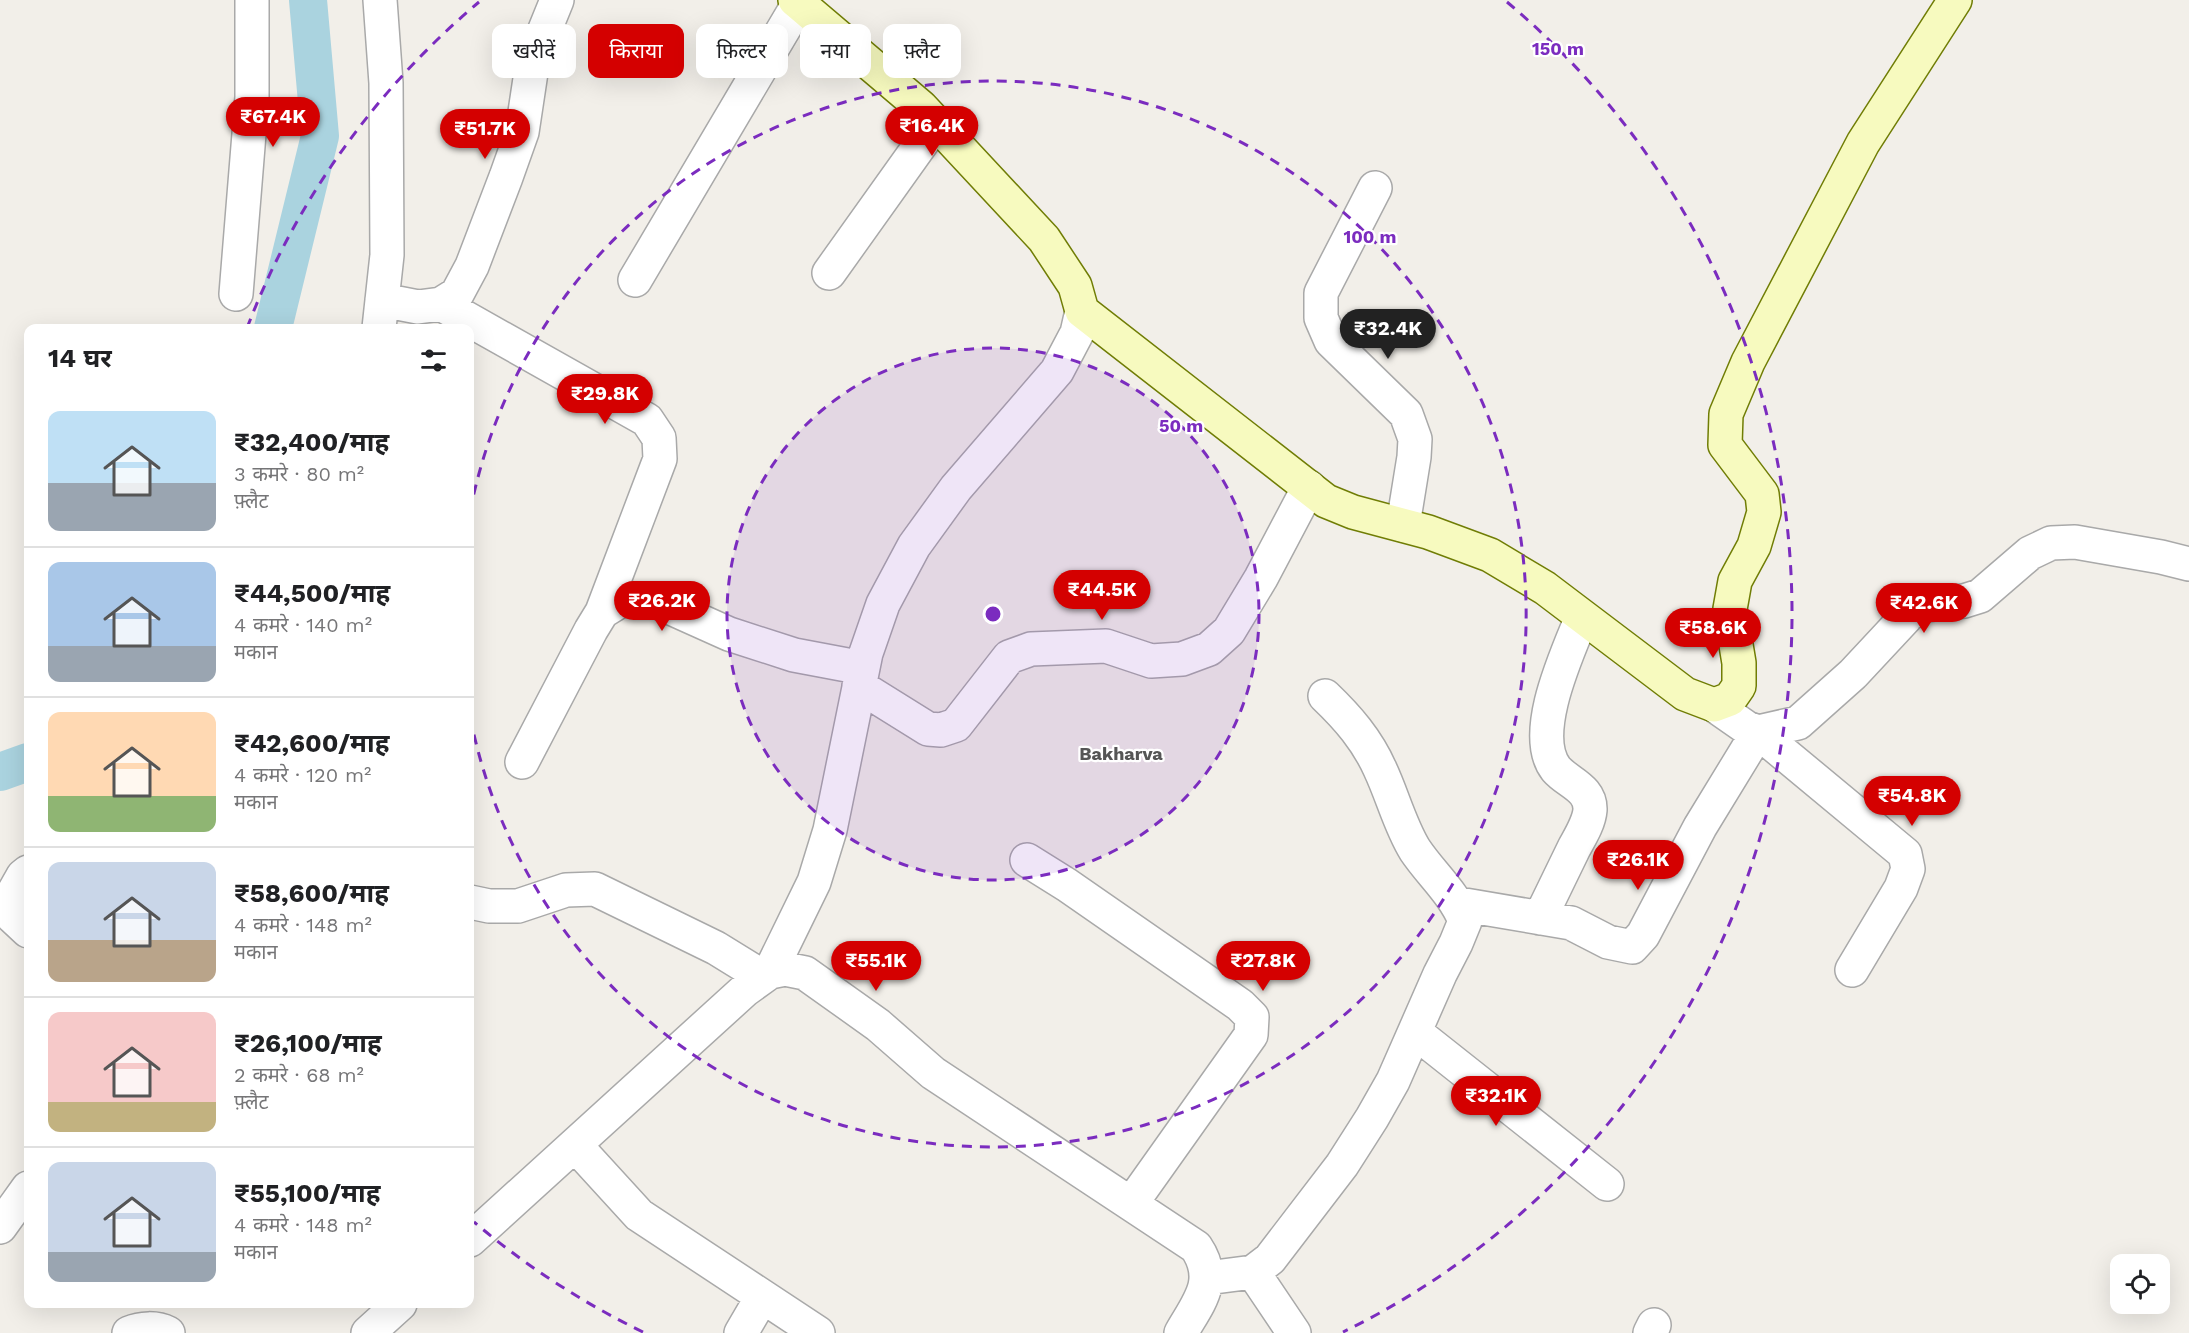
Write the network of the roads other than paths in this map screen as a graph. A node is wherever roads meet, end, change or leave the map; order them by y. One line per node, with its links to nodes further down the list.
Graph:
1 (252, 0): 10 (street)
2 (380, 0): 13 (street)
3 (556, 0): 11 (street)
4 (1955, 0): 21 (street)
5 (807, 4): 6 (street); 9 (street)
6 (936, 123): 8 (street); 12 (street)
7 (1375, 188): 15 (street)
8 (830, 273)
9 (635, 280)
10 (236, 294)
11 (441, 304): 13 (street); 17 (street)
12 (1082, 311): 14 (street); 19 (street)
13 (380, 314)
14 (1309, 487): 15 (street); 19 (street)
15 (1403, 525): 18 (street)
16 (2189, 564): 22 (street)
17 (602, 612): 19 (street); 23 (street)
18 (1582, 617): 21 (street); 28 (street)
19 (861, 677): 31 (street)
20 (1325, 696): 27 (street)
21 (1714, 705): 22 (street)
22 (1758, 732): 28 (street); 30 (street)
23 (522, 762)
24 (1027, 860): 36 (street)
25 (24, 875): 29 (street)
26 (474, 903): 31 (street)
27 (1459, 904): 28 (street); 32 (street)
28 (1540, 918)
29 (14, 927)
30 (1852, 970)
31 (767, 974): 33 (street); 36 (street)
32 (1415, 1032): 34 (street); 39 (street)
33 (575, 1145): 38 (street); 41 (street)
34 (1607, 1184)
35 (24, 1194): 37 (street)
36 (1131, 1204): 40 (street)
37 (0, 1227)
38 (474, 1236)
39 (1252, 1272): 40 (street); 49 (street)
40 (1207, 1278): 48 (street)
41 (762, 1297): 46 (street); 47 (street)
42 (396, 1308): 45 (street)
43 (129, 1333): 44 (street)
44 (168, 1333)
45 (368, 1333)
46 (741, 1333)
47 (818, 1333)
48 (1181, 1333)
49 (1294, 1333)

